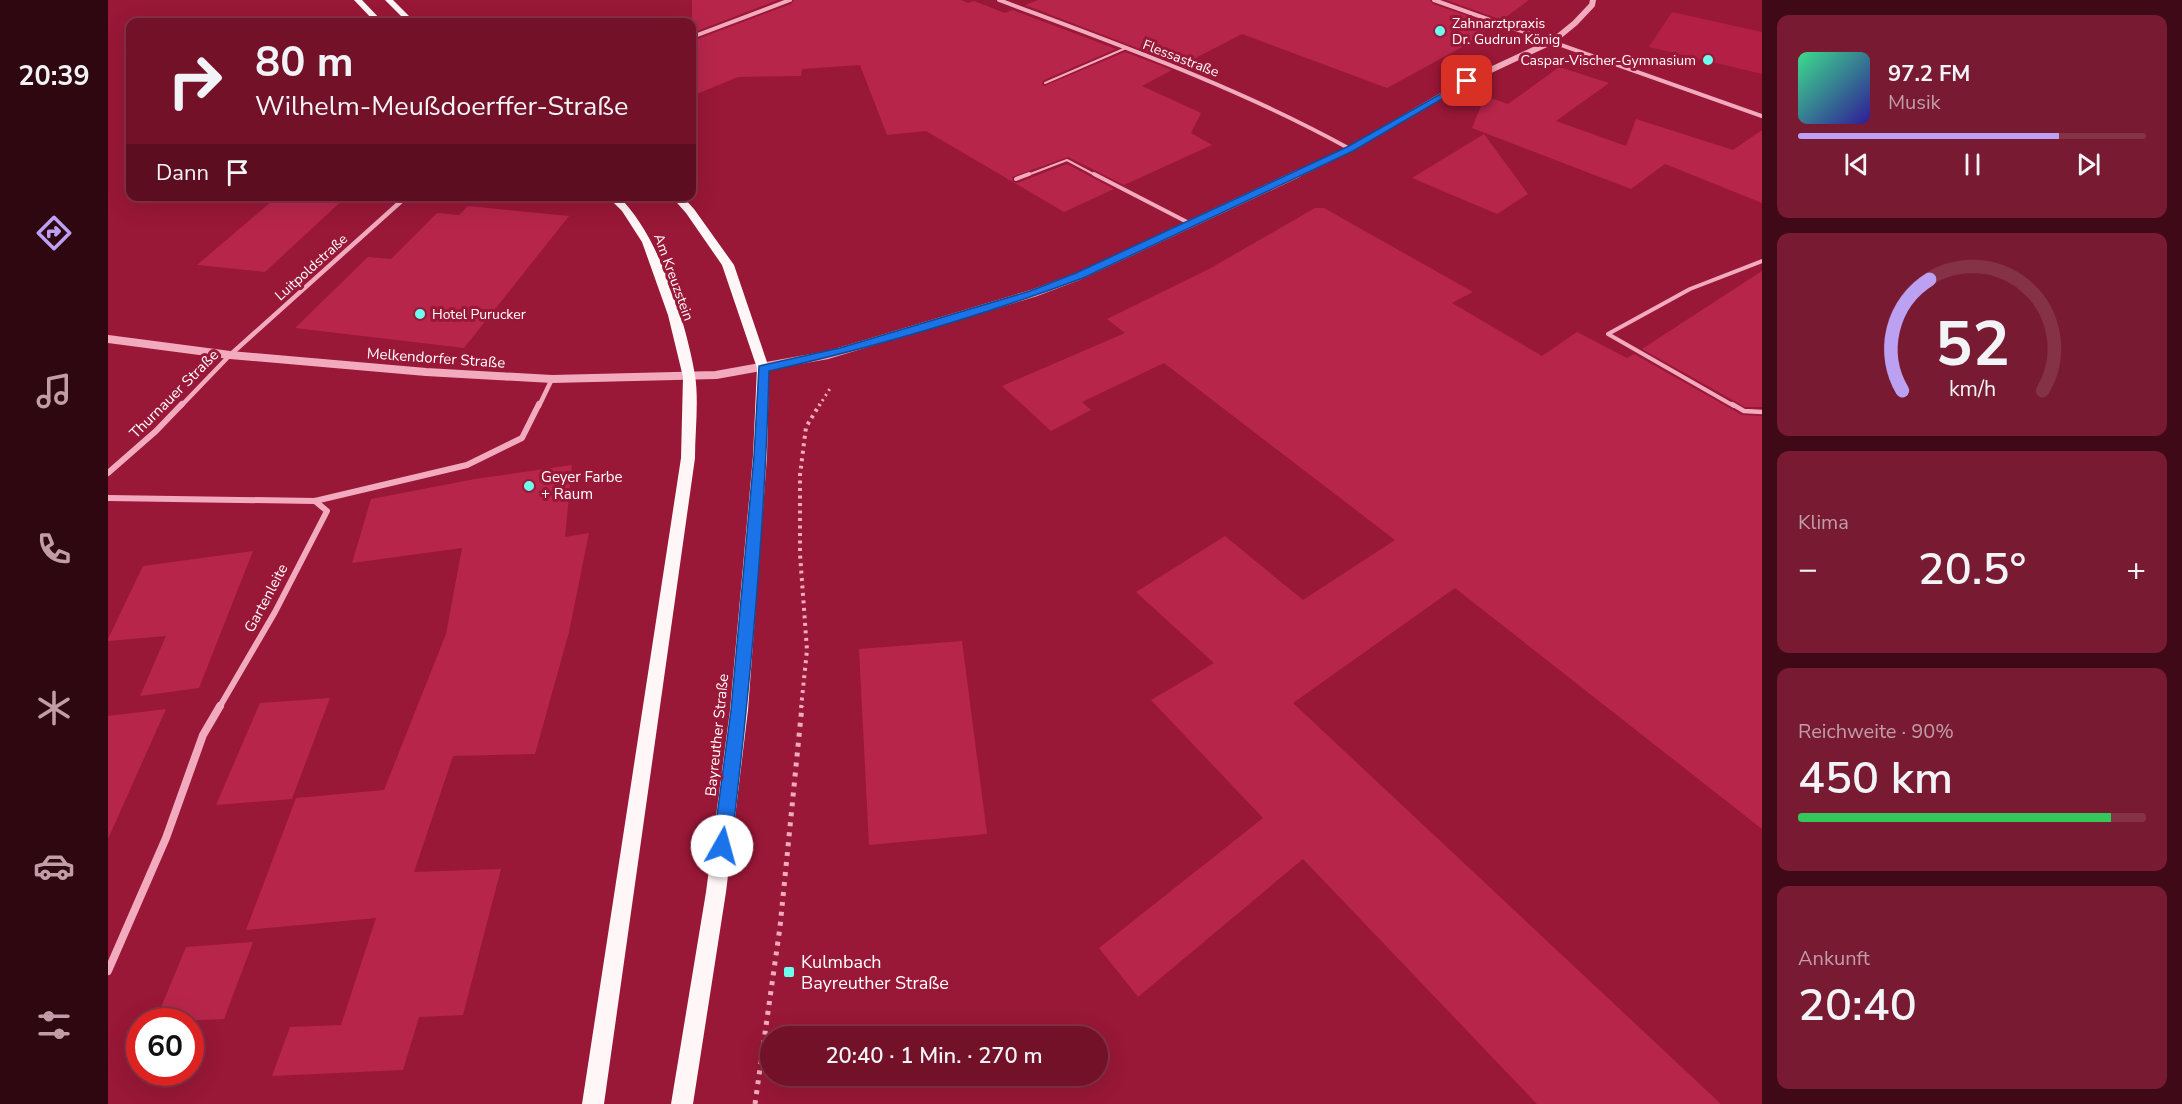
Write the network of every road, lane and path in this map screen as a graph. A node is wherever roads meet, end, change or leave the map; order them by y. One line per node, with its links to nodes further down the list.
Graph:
1 (358, 0): 7 (main road)
2 (388, 0): 8 (main road)
3 (790, 0): 9 (street)
4 (999, 0): 11 (street, Flessastraße)
5 (1434, 0): 10 (street)
6 (1593, 0): 10 (street, Melkendorfer Straße)
7 (375, 18)
8 (407, 18)
9 (696, 35)
10 (1553, 40): 13 (street); 14 (street, Melkendorfer Straße)
11 (1126, 48): 12 (lane); 14 (street, Flessastraße)
12 (1045, 83)
13 (1762, 116)
14 (1350, 149): 19 (street, Melkendorfer Straße)
15 (1016, 179): 19 (lane)
16 (401, 201): 22 (street, Luitpoldstraße)
17 (617, 201): 25 (main road, Am Kreuzstein)
18 (681, 201): 24 (main road)
19 (1192, 224): 23 (street, Melkendorfer Straße)
20 (1762, 261): 27 (lane)
21 (108, 339): 22 (street, Melkendorfer Straße)
22 (230, 355): 26 (street, Melkendorfer Straße); 28 (street, Thurnauer Straße)
23 (828, 355): 24 (street, Melkendorfer Straße); 34 (path)
24 (763, 368): 25 (street, Melkendorfer Straße); 33 (main road, Bayreuther Straße)
25 (689, 377): 26 (street, Melkendorfer Straße); 32 (main road)
26 (552, 379): 30 (street)
27 (1762, 412)
28 (108, 473)
29 (108, 498): 30 (street)
30 (315, 501): 31 (street, Gartenleite)
31 (108, 971)
32 (592, 1104)
33 (682, 1104)
34 (755, 1104)

